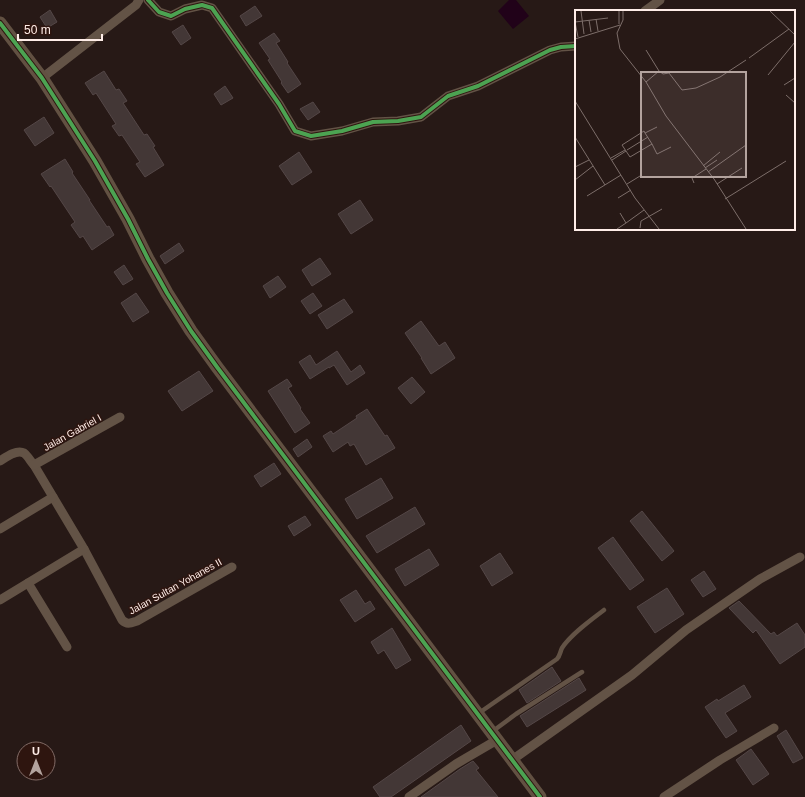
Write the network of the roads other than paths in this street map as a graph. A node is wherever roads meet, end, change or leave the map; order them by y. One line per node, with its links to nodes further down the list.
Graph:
1 (140, 0): 7 (street)
2 (148, 0): 6 (street)
3 (660, 0): 4 (street)
4 (646, 10)
5 (0, 23): 7 (street)
6 (575, 46)
7 (42, 78): 21 (street)
8 (120, 417): 10 (street, Jalan Gabriel I)
9 (0, 461): 10 (street)
10 (34, 465): 11 (street)
11 (53, 497): 12 (street); 13 (street)
12 (0, 529)
13 (84, 549): 15 (street, Jalan Sultan Yohanes II); 16 (street)
14 (800, 557): 24 (street)
15 (232, 567)
16 (28, 583): 17 (street); 19 (street)
17 (0, 600)
18 (604, 610): 21 (lane)
19 (67, 647)
20 (582, 672): 23 (lane)
21 (478, 714): 23 (street)
22 (774, 728): 27 (street)
23 (494, 736): 24 (street); 25 (street)
24 (512, 760): 26 (street)
25 (409, 797)
26 (540, 797)
27 (664, 797)

